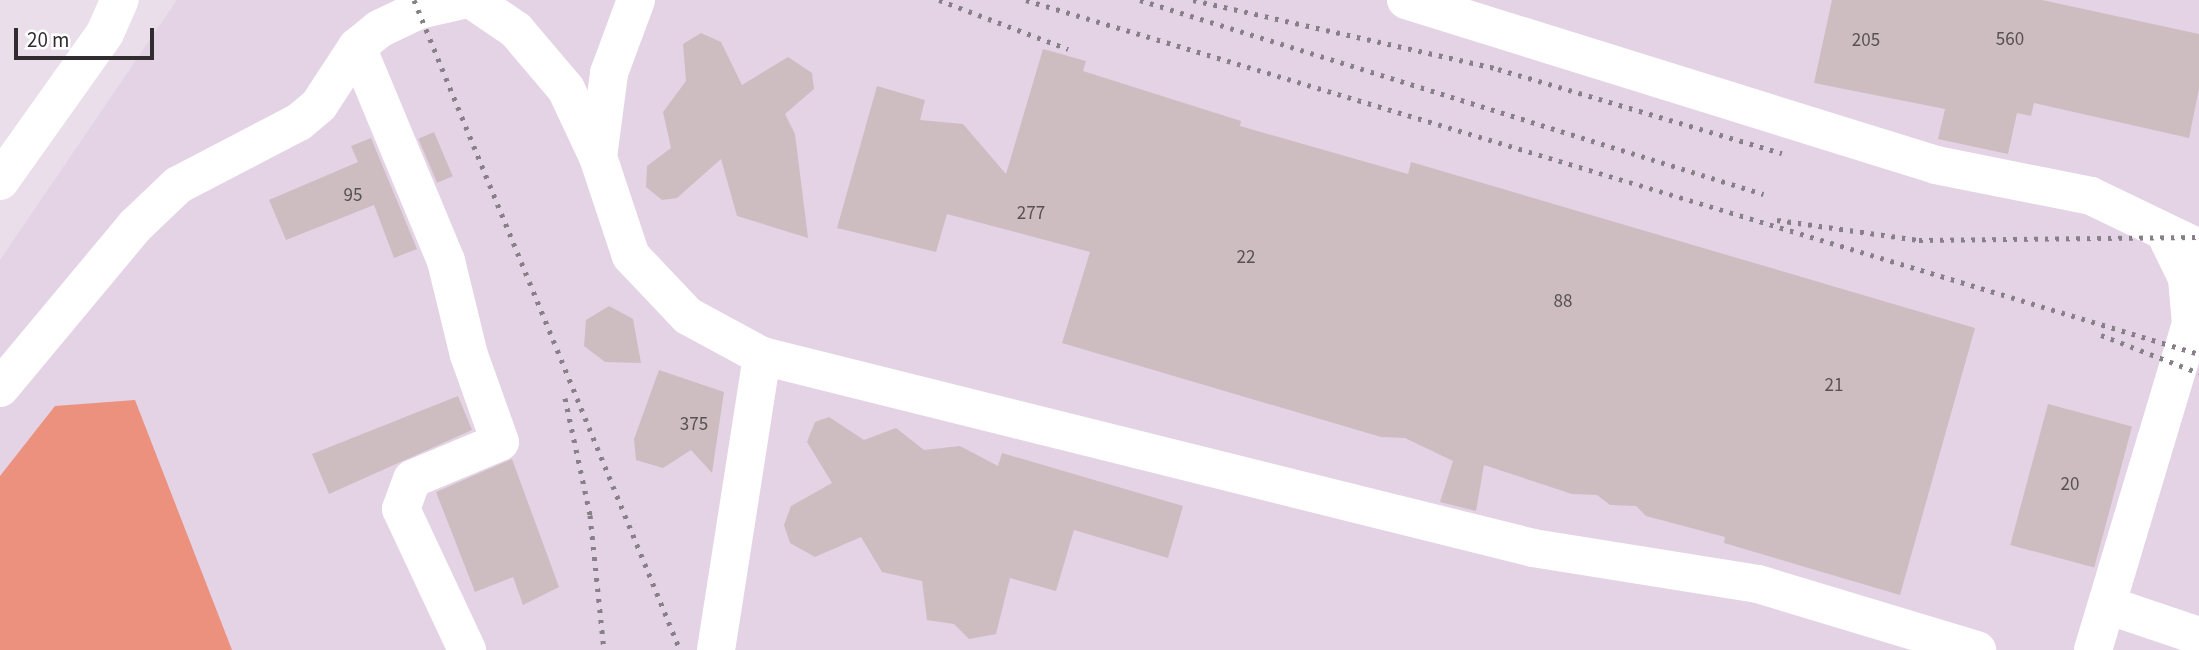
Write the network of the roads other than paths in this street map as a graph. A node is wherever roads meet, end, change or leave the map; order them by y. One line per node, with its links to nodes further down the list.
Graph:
1 (120, 0): 8 (street)
2 (463, 0): 6 (street)
3 (471, 0): 7 (street)
4 (636, 0): 7 (street)
5 (1406, 0): 9 (street)
6 (357, 47): 11 (street); 14 (street)
7 (598, 157): 10 (street)
8 (0, 181)
9 (2184, 244): 12 (street)
10 (762, 356): 15 (street); 16 (street)
11 (0, 388)
12 (2107, 605): 13 (street); 17 (street)
13 (2199, 636)
14 (467, 650)
15 (716, 650)
16 (1978, 650)
17 (2092, 650)

